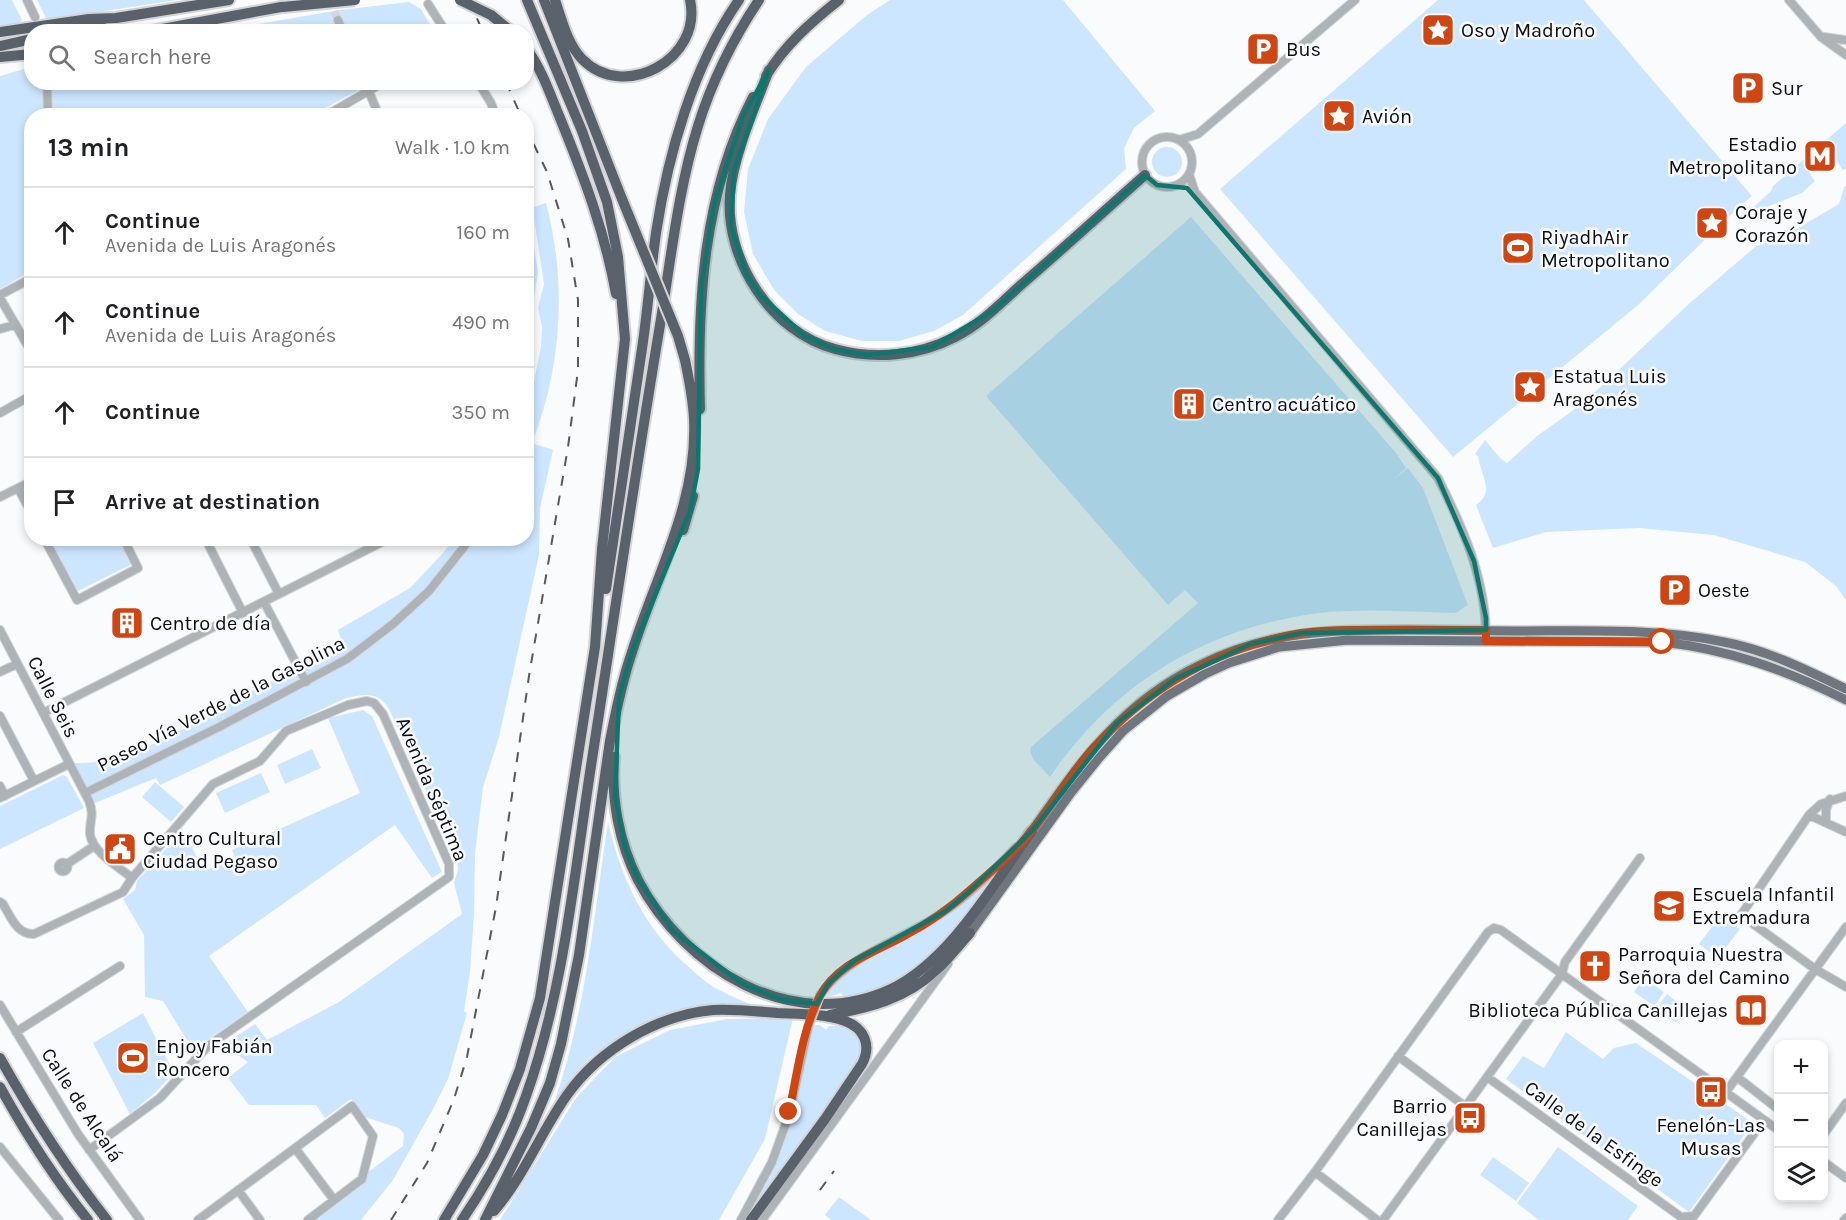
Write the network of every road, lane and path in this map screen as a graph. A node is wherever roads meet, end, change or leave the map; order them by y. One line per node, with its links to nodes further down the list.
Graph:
1 (27, 0): 17 (street)
2 (229, 0): 18 (highway)
3 (322, 0): 16 (highway, bridge)
4 (355, 0): 16 (highway, bridge)
5 (460, 0): 25 (highway, bridge)
6 (527, 0): 59 (highway)
7 (544, 0): 72 (highway, bridge)
8 (555, 0): 9 (highway)
9 (690, 0)
10 (740, 0): 79 (highway)
11 (759, 0): 141 (highway)
12 (839, 0): 38 (highway)
13 (1354, 0): 47 (street)
14 (1789, 0): 28 (street)
15 (428, 4): 24 (street)
16 (283, 7): 22 (highway)
17 (35, 17)
18 (116, 18): 20 (highway); 21 (highway)
19 (338, 20): 23 (street)
20 (55, 24)
21 (95, 24)
22 (190, 24)
23 (340, 24)
24 (441, 24)
25 (502, 24)
26 (24, 28): 27 (highway)
27 (0, 32)
28 (1821, 37): 29 (street); 33 (street)
29 (1846, 40)
30 (24, 41): 31 (highway)
31 (0, 46)
32 (24, 55): 35 (highway)
33 (1846, 55)
34 (24, 56): 37 (highway)
35 (0, 57)
36 (534, 59): 59 (highway)
37 (0, 63)
38 (770, 70): 51 (highway); 72 (highway)
39 (47, 90): 43 (street)
40 (372, 90): 42 (street)
41 (483, 90): 46 (street)
42 (369, 92): 44 (street); 45 (street)
43 (48, 108)
44 (340, 108)
45 (376, 108)
46 (493, 108)
47 (1198, 134): 48 (street); 49 (street)
48 (1179, 140): 49 (street); 51 (street)
49 (1189, 150): 50 (street)
50 (1189, 174): 52 (street); 53 (street)
51 (1145, 176): 52 (street)
52 (1178, 185): 53 (street)
53 (1195, 192): 77 (street)
54 (24, 283): 55 (street)
55 (0, 297): 56 (street)
56 (15, 325): 57 (street); 58 (street)
57 (0, 329)
58 (24, 340)
59 (622, 378): 79 (highway)
60 (24, 400): 61 (street)
61 (0, 413)
62 (24, 485): 63 (street)
63 (18, 488): 64 (street); 65 (street)
64 (0, 497)
65 (24, 499)
66 (49, 546): 67 (street)
67 (127, 546)
68 (209, 546): 75 (street)
69 (254, 546): 73 (street)
70 (366, 546): 73 (street)
71 (465, 546): 82 (street, Paseo Vía Verde de la Gasolina)
72 (660, 578): 84 (highway)
73 (279, 594): 74 (street)
74 (264, 602): 75 (street); 82 (street)
75 (243, 613): 86 (street)
76 (0, 630): 80 (street, Calle Seis)
77 (1486, 630): 78 (street); 83 (main road); 97 (main road)
78 (1486, 641): 85 (main road); 105 (main road)
79 (595, 647): 140 (highway)
80 (17, 664): 81 (street); 86 (street, Calle Seis)
81 (0, 672)
82 (306, 682): 91 (street, Paseo Vía Verde de la Gasolina)
83 (1846, 689)
84 (619, 698): 97 (highway); 142 (highway)
85 (1846, 700)
86 (43, 713): 88 (street, Calle Seis)
87 (0, 716): 89 (street)
88 (69, 764): 89 (street); 91 (street, Calle Seis)
89 (34, 781): 93 (street)
90 (0, 786): 93 (street)
91 (85, 793): 99 (street, Calle Seis)
92 (1846, 796): 94 (street)
93 (2, 797)
94 (1830, 800): 95 (street); 96 (street)
95 (1809, 814): 96 (street); 107 (street)
96 (1826, 822): 98 (street)
97 (1032, 831): 143 (street, bridge)
98 (1846, 832)
99 (94, 846): 101 (street); 102 (street)
100 (1640, 858): 108 (street)
101 (67, 864)
102 (132, 879): 103 (street, Avenida Séptima); 127 (street, Avenida Séptima)
103 (0, 902)
104 (1846, 927): 107 (street)
105 (970, 933): 111 (highway); 145 (street)
106 (120, 966): 112 (street)
107 (1815, 969): 109 (street); 116 (street)
108 (1562, 974): 113 (street); 115 (street); 118 (street)
109 (1846, 987)
110 (0, 1005): 112 (street, Calle de Alcalá)
111 (823, 1016): 142 (highway); 144 (highway)
112 (16, 1032): 127 (street, Calle de Alcalá)
113 (1398, 1056): 121 (street); 129 (street)
114 (0, 1058): 135 (highway)
115 (1487, 1077): 121 (street); 122 (street, Calle de la Esfinge)
116 (1737, 1077): 118 (street); 120 (street)
117 (0, 1087): 134 (highway)
118 (1726, 1092): 122 (street)
119 (1846, 1103): 124 (street)
120 (1774, 1105)
121 (1466, 1107): 148 (street)
122 (1764, 1120): 123 (street)
123 (1774, 1127)
124 (1828, 1128)
125 (0, 1147): 133 (street)
126 (295, 1148): 131 (street); 132 (street); 132 (street)
127 (89, 1150): 136 (street, Calle de Alcalá)
128 (1828, 1165): 130 (street)
129 (1315, 1172): 146 (street); 147 (street)
130 (1846, 1178)
131 (238, 1190): 137 (street); 138 (street)
132 (334, 1200): 139 (street)
133 (59, 1220)
134 (88, 1220)
135 (107, 1220)
136 (140, 1220)
137 (198, 1220)
138 (260, 1220)
139 (308, 1220)
140 (444, 1220)
141 (462, 1220)
142 (485, 1220)
143 (741, 1220)
144 (751, 1220)
145 (762, 1220)
146 (1278, 1220)
147 (1377, 1220)
148 (1383, 1220)

